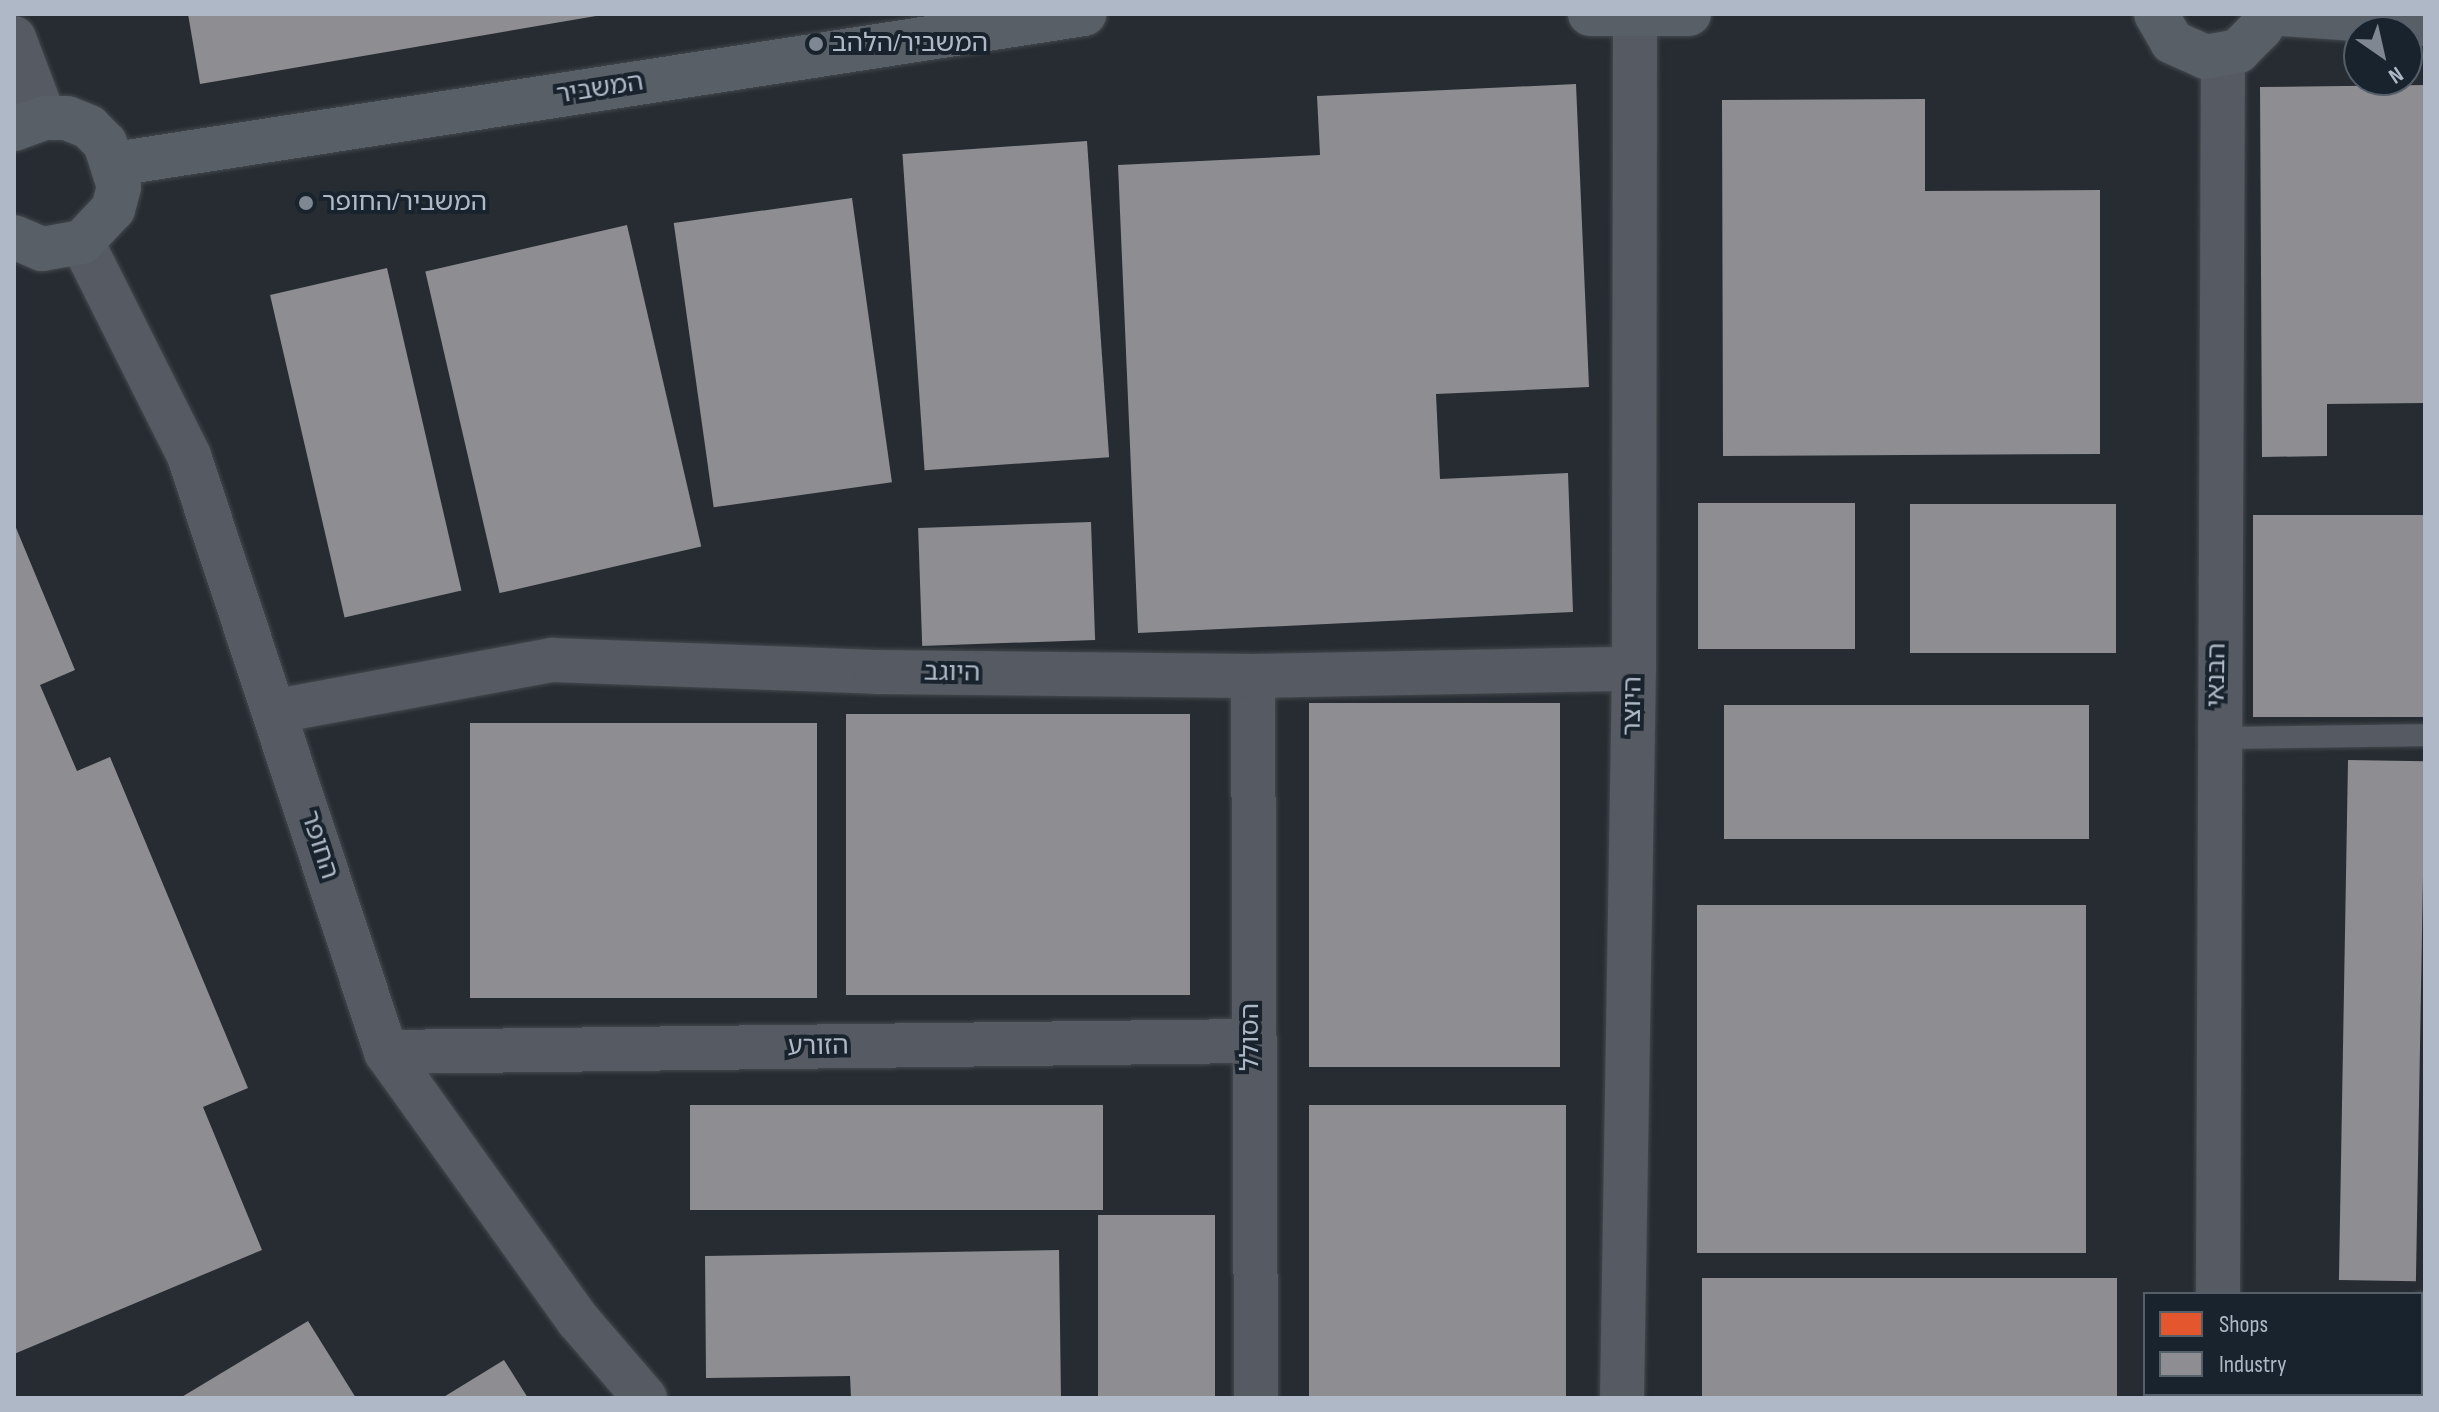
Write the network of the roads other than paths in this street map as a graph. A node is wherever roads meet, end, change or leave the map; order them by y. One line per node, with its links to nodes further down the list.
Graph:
1 (1084, 14): 12 (street, המשביר)
2 (1590, 14): 3 (street)
3 (1635, 14): 4 (street); 15 (street, היוצר)
4 (1689, 14)
5 (2156, 14): 10 (street)
6 (2265, 14): 10 (street)
7 (2283, 14): 8 (street)
8 (2425, 24)
9 (14, 38): 11 (street)
10 (2223, 57): 19 (street, הבנאי)
11 (29, 123): 12 (street)
12 (115, 164): 14 (street)
13 (14, 237): 14 (street)
14 (82, 242): 17 (street, החופר)
15 (1634, 669): 16 (street, היוגב); 25 (street, היוצר)
16 (1253, 676): 17 (street, היוגב); 20 (street, הסולל)
17 (276, 711): 21 (street, החופר)
18 (2425, 735): 19 (lane)
19 (2216, 738): 22 (street, הבנאי)
20 (1251, 1041): 21 (street, הזורע); 24 (street, הסולל)
21 (386, 1052): 23 (street, החופר)
22 (2218, 1292)
23 (645, 1398)
24 (1256, 1398)
25 (1622, 1398)

